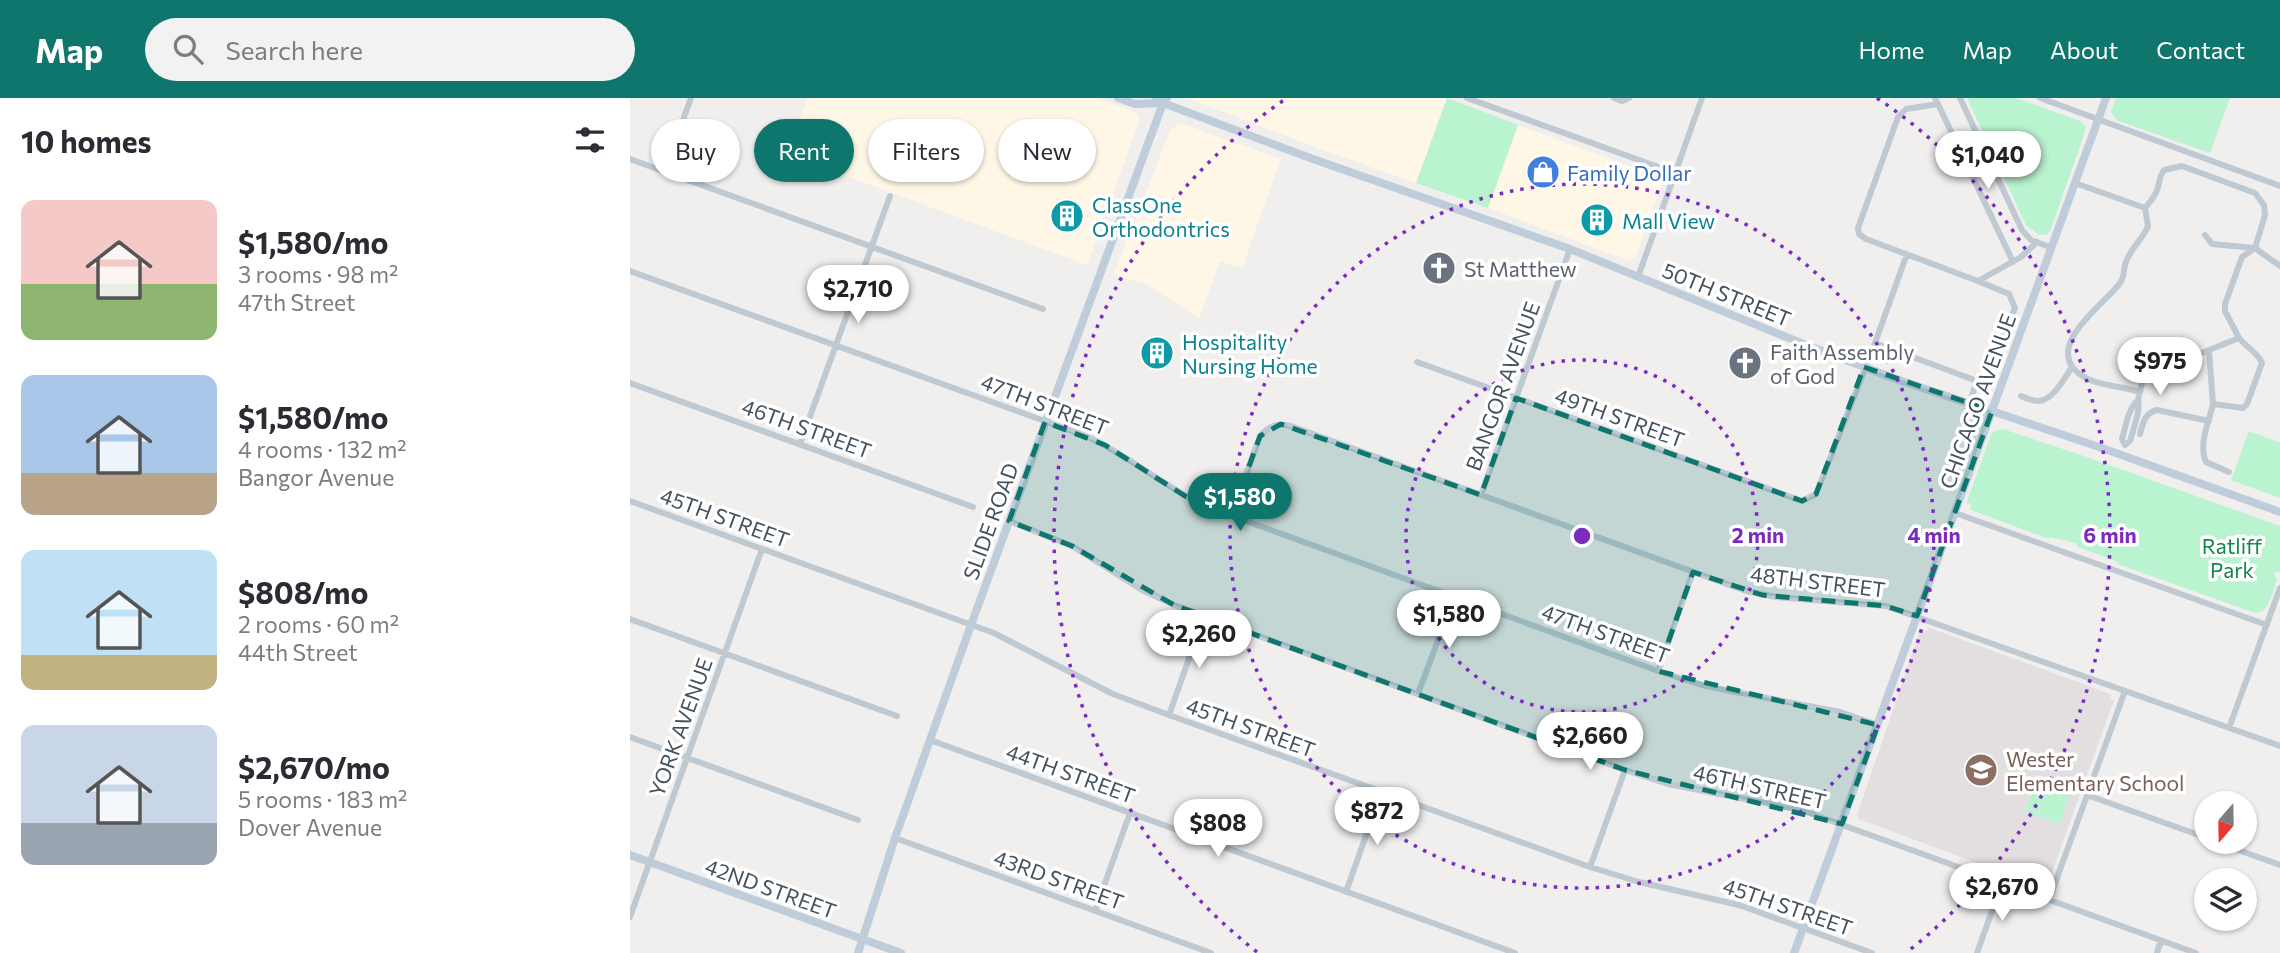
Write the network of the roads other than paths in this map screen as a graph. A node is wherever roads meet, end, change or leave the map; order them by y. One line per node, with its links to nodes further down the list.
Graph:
1 (691, 98): 12 (street)
2 (1118, 98): 10 (main road, 50TH STREET)
3 (1468, 98): 18 (street)
4 (1614, 98): 5 (street)
5 (1629, 98)
6 (1702, 98): 18 (street)
7 (1960, 98): 27 (street)
8 (2040, 98): 13 (street)
9 (2106, 98): 13 (main road, CHICAGO AVENUE)
10 (1162, 99): 31 (main road, 50TH STREET); 56 (main road, SLIDE ROAD)
11 (1937, 101): 32 (street); 33 (street)
12 (683, 119)
13 (2098, 119): 14 (street); 21 (main road, CHICAGO AVENUE)
14 (2187, 152): 16 (street); 19 (street)
15 (630, 159): 17 (street)
16 (2182, 166): 23 (street); 25 (street)
17 (651, 167)
18 (1675, 173): 36 (street)
19 (2260, 178): 22 (street); 23 (street)
20 (692, 182): 28 (street)
21 (2075, 183): 25 (street); 29 (main road, CHICAGO AVENUE)
22 (2280, 186)
23 (2255, 193): 30 (street)
24 (890, 195): 28 (street)
25 (2144, 208): 45 (street)
26 (2205, 235): 30 (street)
27 (2037, 242): 29 (street); 33 (street)
28 (872, 247): 38 (street); 41 (street)
29 (2052, 247): 54 (main road, CHICAGO AVENUE)
30 (2255, 248): 34 (street); 39 (street)
31 (1570, 249): 36 (main road, 50TH STREET); 50 (street, BANGOR AVENUE)
32 (1907, 254): 37 (street); 40 (street)
33 (2013, 262): 37 (street)
34 (2280, 265)
35 (630, 271): 41 (street, 47TH STREET)
36 (1638, 276): 44 (main road, 50TH STREET)
37 (1978, 281): 46 (street)
38 (1043, 309)
39 (2239, 338): 42 (street); 53 (street)
40 (1875, 343): 44 (street); 46 (street)
41 (836, 346): 56 (street, 47TH STREET); 58 (street)
42 (2209, 351): 48 (street); 53 (street)
43 (1417, 362): 50 (street, 49TH STREET)
44 (1864, 367): 50 (street, 49TH STREET); 52 (main road, 50TH STREET)
45 (2072, 367): 48 (street); 49 (street)
46 (1977, 381): 52 (street)
47 (630, 383): 58 (street, 46TH STREET)
48 (2140, 392): 51 (street)
49 (2021, 396)
50 (1516, 398): 60 (street, BANGOR AVENUE)
51 (2138, 400): 51 (street)
52 (1969, 404): 54 (main road, 50TH STREET)
53 (2213, 404): 55 (street)
54 (1992, 411): 63 (main road, 50TH STREET); 64 (main road, CHICAGO AVENUE)
55 (2209, 421): 57 (street); 59 (street)
56 (1045, 422): 65 (street, 47TH STREET); 66 (main road, SLIDE ROAD)
57 (2140, 433)
58 (800, 444): 62 (street, 46TH STREET)
59 (2229, 471)
60 (1482, 495): 65 (street, 48TH STREET); 68 (street, 48TH STREET)
61 (630, 501): 67 (street, 45TH STREET)
62 (972, 507)
63 (2280, 512)
64 (1955, 513): 72 (main road, CHICAGO AVENUE); 75 (street)
65 (1231, 516): 70 (street, 47TH STREET)
66 (1009, 521): 71 (street, 46TH STREET); 74 (main road, SLIDE ROAD)
67 (762, 549): 74 (street, 45TH STREET); 76 (street, YORK AVENUE)
68 (1693, 572): 72 (street, 48TH STREET); 77 (street)
69 (2280, 587): 75 (street)
70 (1454, 597): 77 (street, 47TH STREET); 79 (street)
71 (1204, 616): 79 (street, 46TH STREET); 80 (street)
72 (1917, 616): 78 (street, 48TH STREET); 82 (main road, CHICAGO AVENUE)
73 (630, 619): 76 (street)
74 (971, 625): 80 (street, 45TH STREET); 85 (main road, SLIDE ROAD)
75 (2267, 625): 83 (street)
76 (725, 654): 81 (street); 87 (street, YORK AVENUE)
77 (1658, 671): 82 (street, 47TH STREET)
78 (2125, 691): 83 (street, 48TH STREET); 90 (street)
79 (1418, 694): 88 (street, 46TH STREET)
80 (1168, 715): 89 (street, 45TH STREET)
81 (897, 716)
82 (1878, 725): 93 (main road, CHICAGO AVENUE)
83 (2229, 728): 86 (street, 48TH STREET)
84 (630, 737): 87 (street)
85 (930, 740): 91 (street, 44TH STREET); 95 (main road, SLIDE ROAD)
86 (2280, 746)
87 (688, 758): 92 (street); 98 (street, YORK AVENUE)
88 (1625, 770): 93 (street, 46TH STREET); 100 (street)
89 (1381, 793): 100 (street, 45TH STREET); 102 (street)
90 (2087, 795): 94 (street); 103 (street)
91 (1130, 813): 102 (street, 44TH STREET); 104 (street)
92 (858, 820)
93 (1842, 824): 101 (street, 46TH STREET); 106 (main road, CHICAGO AVENUE)
94 (2194, 833)
95 (895, 838): 104 (street, 43RD STREET); 107 (main road, SLIDE ROAD)
96 (2249, 854): 99 (street)
97 (630, 855): 98 (main road, 42ND STREET)
98 (650, 862): 105 (street, YORK AVENUE); 107 (main road, 42ND STREET)
99 (2280, 865)
100 (1590, 867): 106 (street, 45TH STREET)
101 (2002, 883): 103 (street, 46TH STREET); 115 (street)
102 (1346, 892): 112 (street, 44TH STREET)
103 (2049, 900): 108 (street, 46TH STREET)
104 (1095, 911): 111 (street, 43RD STREET)
105 (630, 916)
106 (1803, 928): 113 (main road, CHICAGO AVENUE); 114 (street, 45TH STREET)
107 (862, 939): 109 (main road, SLIDE ROAD); 110 (main road, 42ND STREET)
108 (2161, 940): 116 (street); 117 (street, 46TH STREET)
109 (858, 953)
110 (901, 953)
111 (1211, 953)
112 (1515, 953)
113 (1794, 953)
114 (1872, 953)
115 (1977, 953)
116 (2157, 953)
117 (2196, 953)

